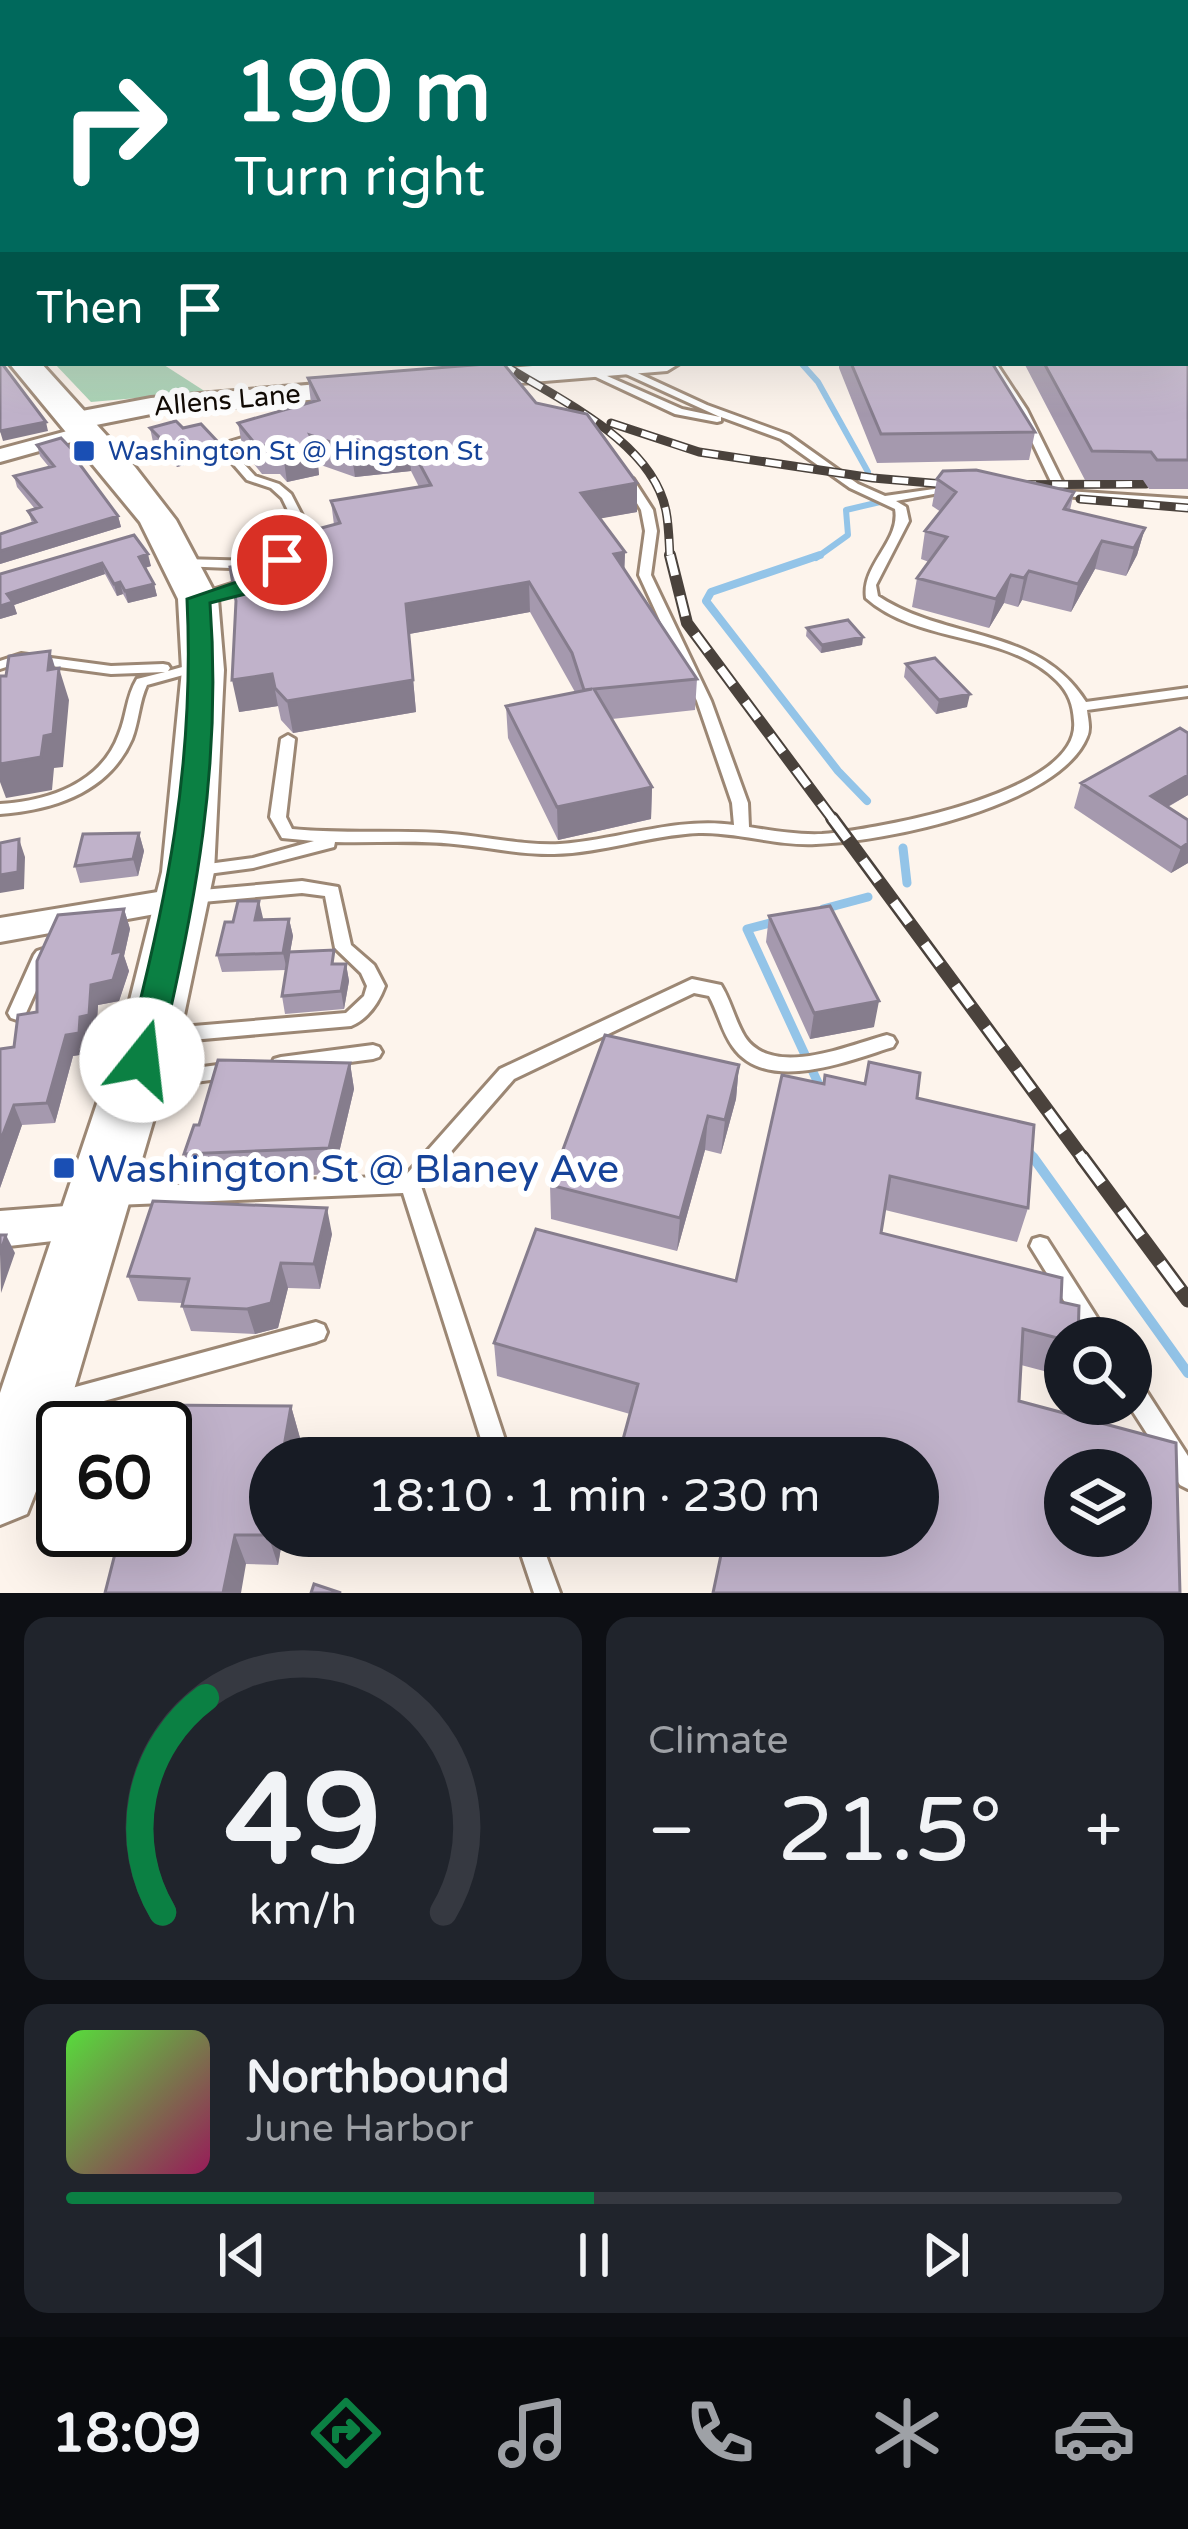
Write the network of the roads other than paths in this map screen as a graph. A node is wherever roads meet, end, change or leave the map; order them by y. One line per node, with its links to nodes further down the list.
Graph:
1 (27, 366): 9 (main road)
2 (630, 366): 4 (street, Allens Lane)
3 (993, 366): 15 (lane)
4 (618, 367): 5 (street, Allens Lane); 8 (lane)
5 (586, 370): 6 (street, Allens Lane); 8 (lane)
6 (502, 376): 7 (lane); 9 (street, Allens Lane)
7 (523, 399)
8 (747, 424): 16 (lane)
9 (81, 426): 11 (street); 18 (main road)
10 (275, 432): 19 (lane)
11 (0, 456)
12 (624, 472): 26 (lane)
13 (975, 489): 16 (lane)
14 (1041, 492): 15 (lane)
15 (1063, 494): 17 (lane)
16 (887, 499): 23 (lane)
17 (1188, 502)
18 (170, 556): 19 (lane); 19 (lane); 21 (main road)
19 (264, 570)
20 (0, 665): 21 (lane)
21 (190, 667): 25 (lane); 28 (main road)
22 (1188, 692): 23 (lane)
23 (1081, 707): 26 (lane)
24 (288, 739): 27 (lane)
25 (0, 809)
26 (742, 832): 27 (lane)
27 (349, 838): 28 (lane)
28 (185, 885): 29 (street); 34 (main road); 34 (lane)
29 (59, 920): 30 (street); 31 (lane)
30 (0, 930)
31 (17, 1013)
32 (887, 1042): 35 (lane)
33 (373, 1052): 34 (lane)
34 (142, 1059): 36 (main road)
35 (410, 1184): 36 (lane); 42 (lane)
36 (96, 1209): 37 (street); 43 (main road)
37 (0, 1229)
38 (1040, 1246): 39 (lane)
39 (1086, 1317)
40 (316, 1332): 43 (lane)
41 (1152, 1421): 44 (lane)
42 (492, 1437)
43 (8, 1467)
44 (1188, 1477)
45 (534, 1557): 46 (lane)
46 (547, 1593)

